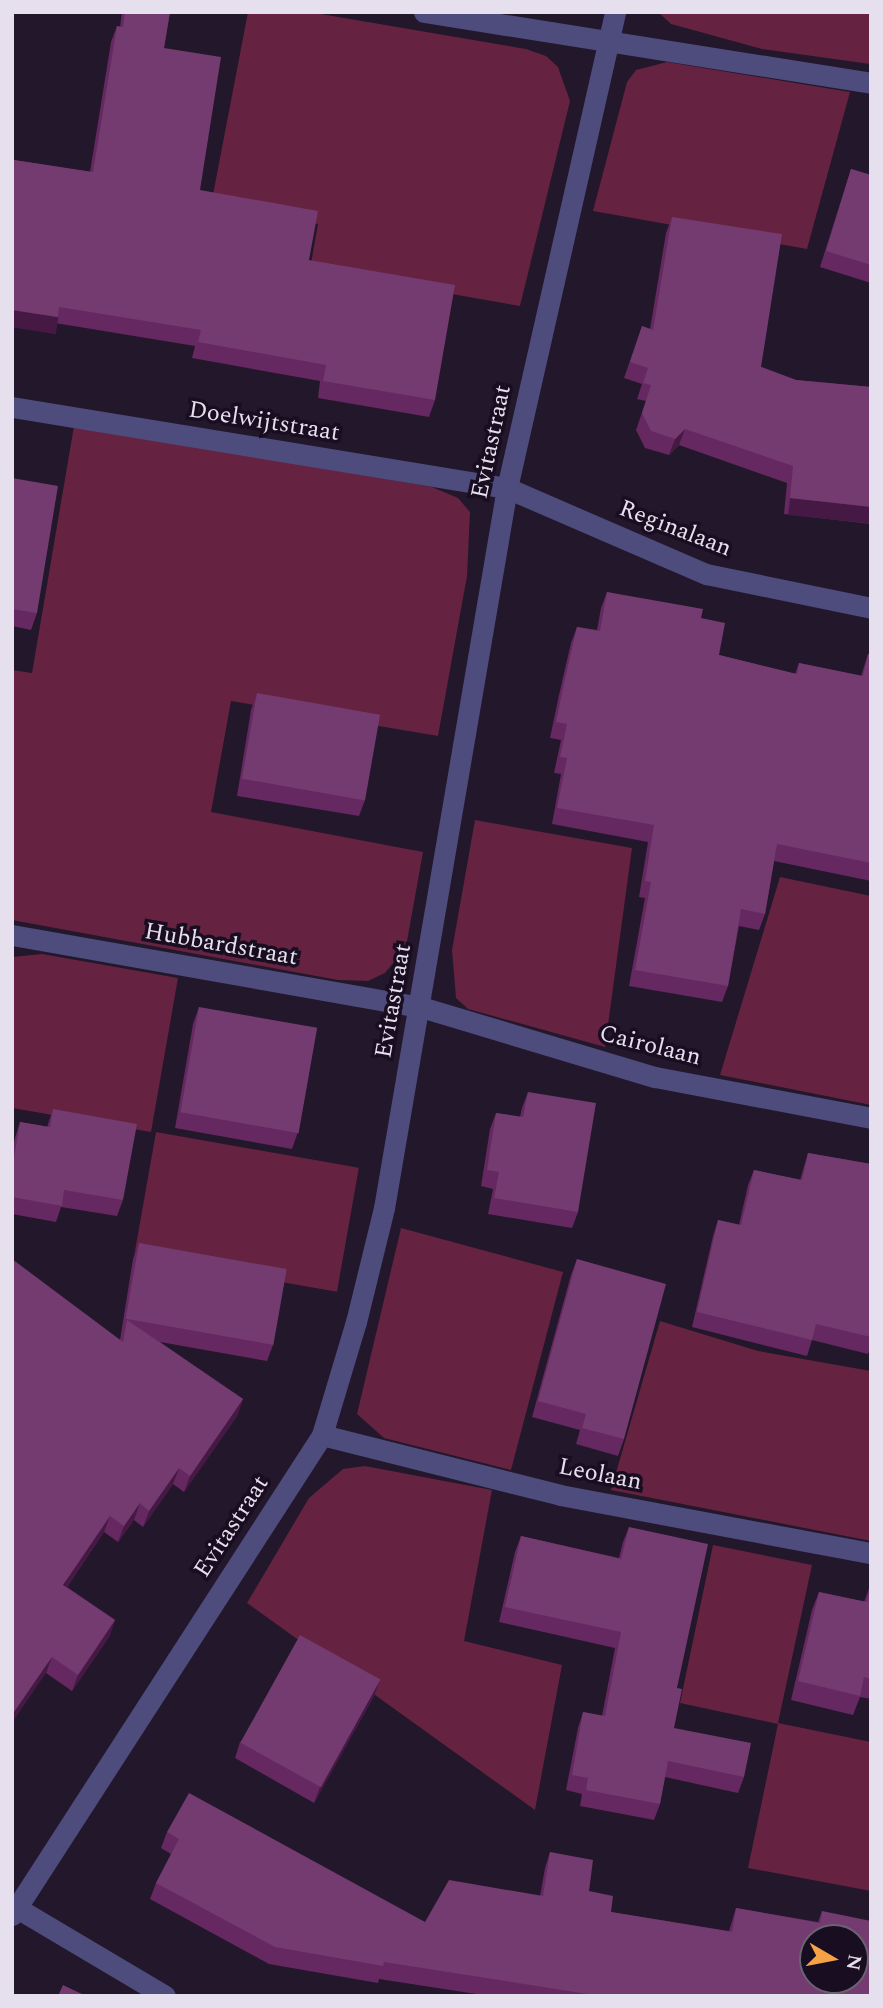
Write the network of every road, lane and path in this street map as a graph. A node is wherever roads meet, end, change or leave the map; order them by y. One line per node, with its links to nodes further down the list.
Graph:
1 (424, 12): 3 (street)
2 (615, 12): 3 (street, Evitastraat)
3 (607, 38): 4 (street); 6 (street, Evitastraat)
4 (871, 83)
5 (12, 407): 6 (street, Doelwijtstraat)
6 (508, 488): 7 (street, Reginalaan); 9 (street, Evitastraat)
7 (871, 608)
8 (12, 935): 9 (street, Hubbardstraat)
9 (421, 1007): 10 (street, Cairolaan); 11 (street, Evitastraat)
10 (871, 1118)
11 (322, 1435): 12 (street, Leolaan); 13 (street, Evitastraat)
12 (871, 1553)
13 (15, 1912): 14 (street)
14 (165, 1996)

